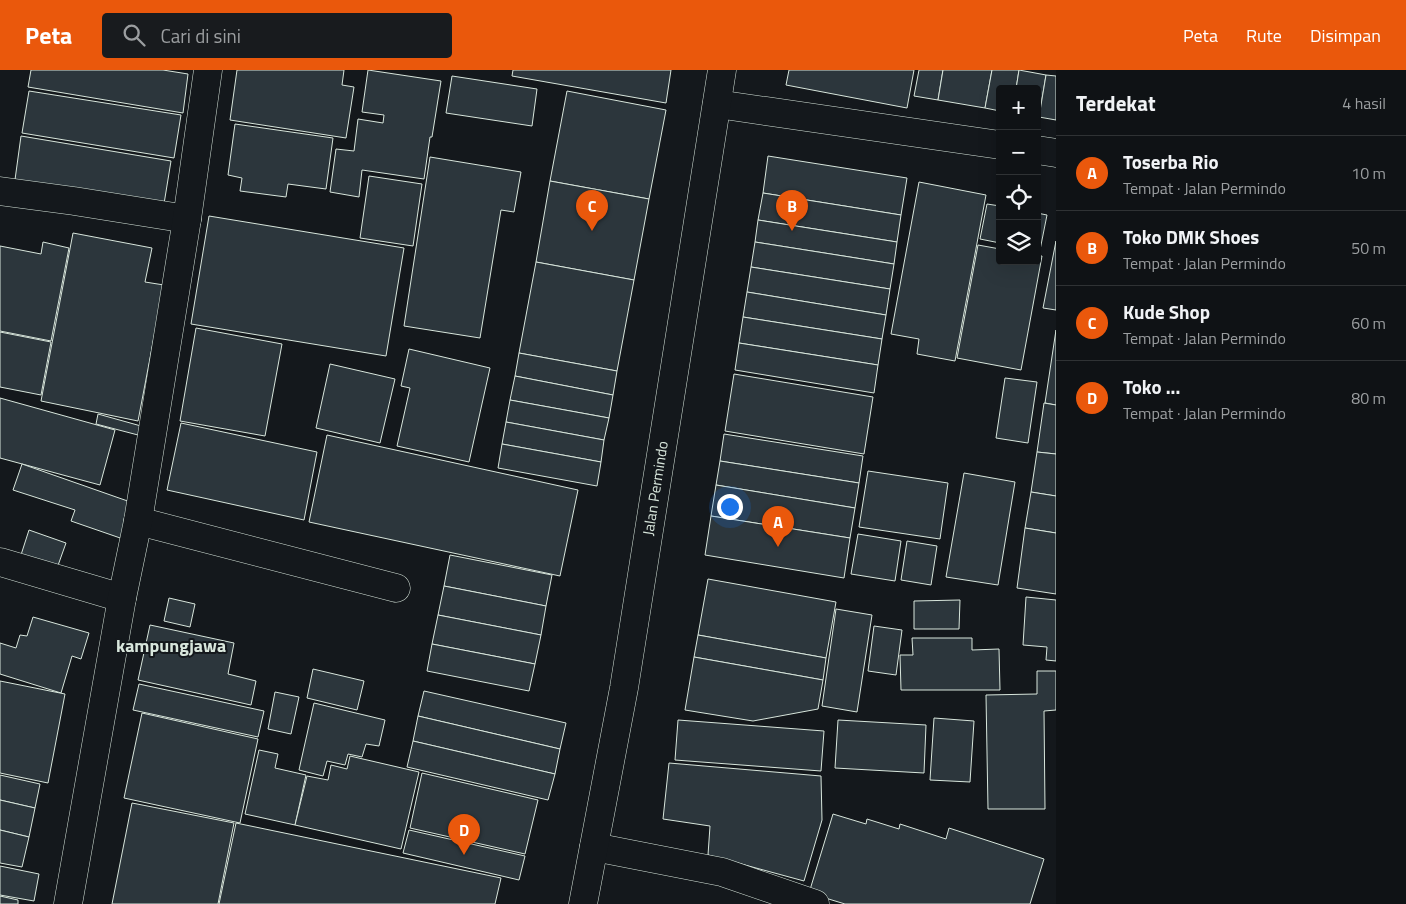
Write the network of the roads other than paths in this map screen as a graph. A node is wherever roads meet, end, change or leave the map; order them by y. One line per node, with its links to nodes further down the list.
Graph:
1 (208, 70): 8 (street)
2 (722, 70): 3 (street, Jalan Permindo)
3 (717, 104): 4 (street); 13 (street, Jalan Permindo)
4 (996, 144)
5 (1041, 151): 6 (street)
6 (1056, 153)
7 (0, 191): 8 (street)
8 (187, 219): 9 (street)
9 (138, 521): 11 (street); 12 (street)
10 (0, 562): 12 (street)
11 (396, 588)
12 (122, 598): 14 (street)
13 (594, 847): 15 (street, Jalan Permindo); 16 (street)
14 (68, 904)
15 (583, 904)
16 (815, 904)

